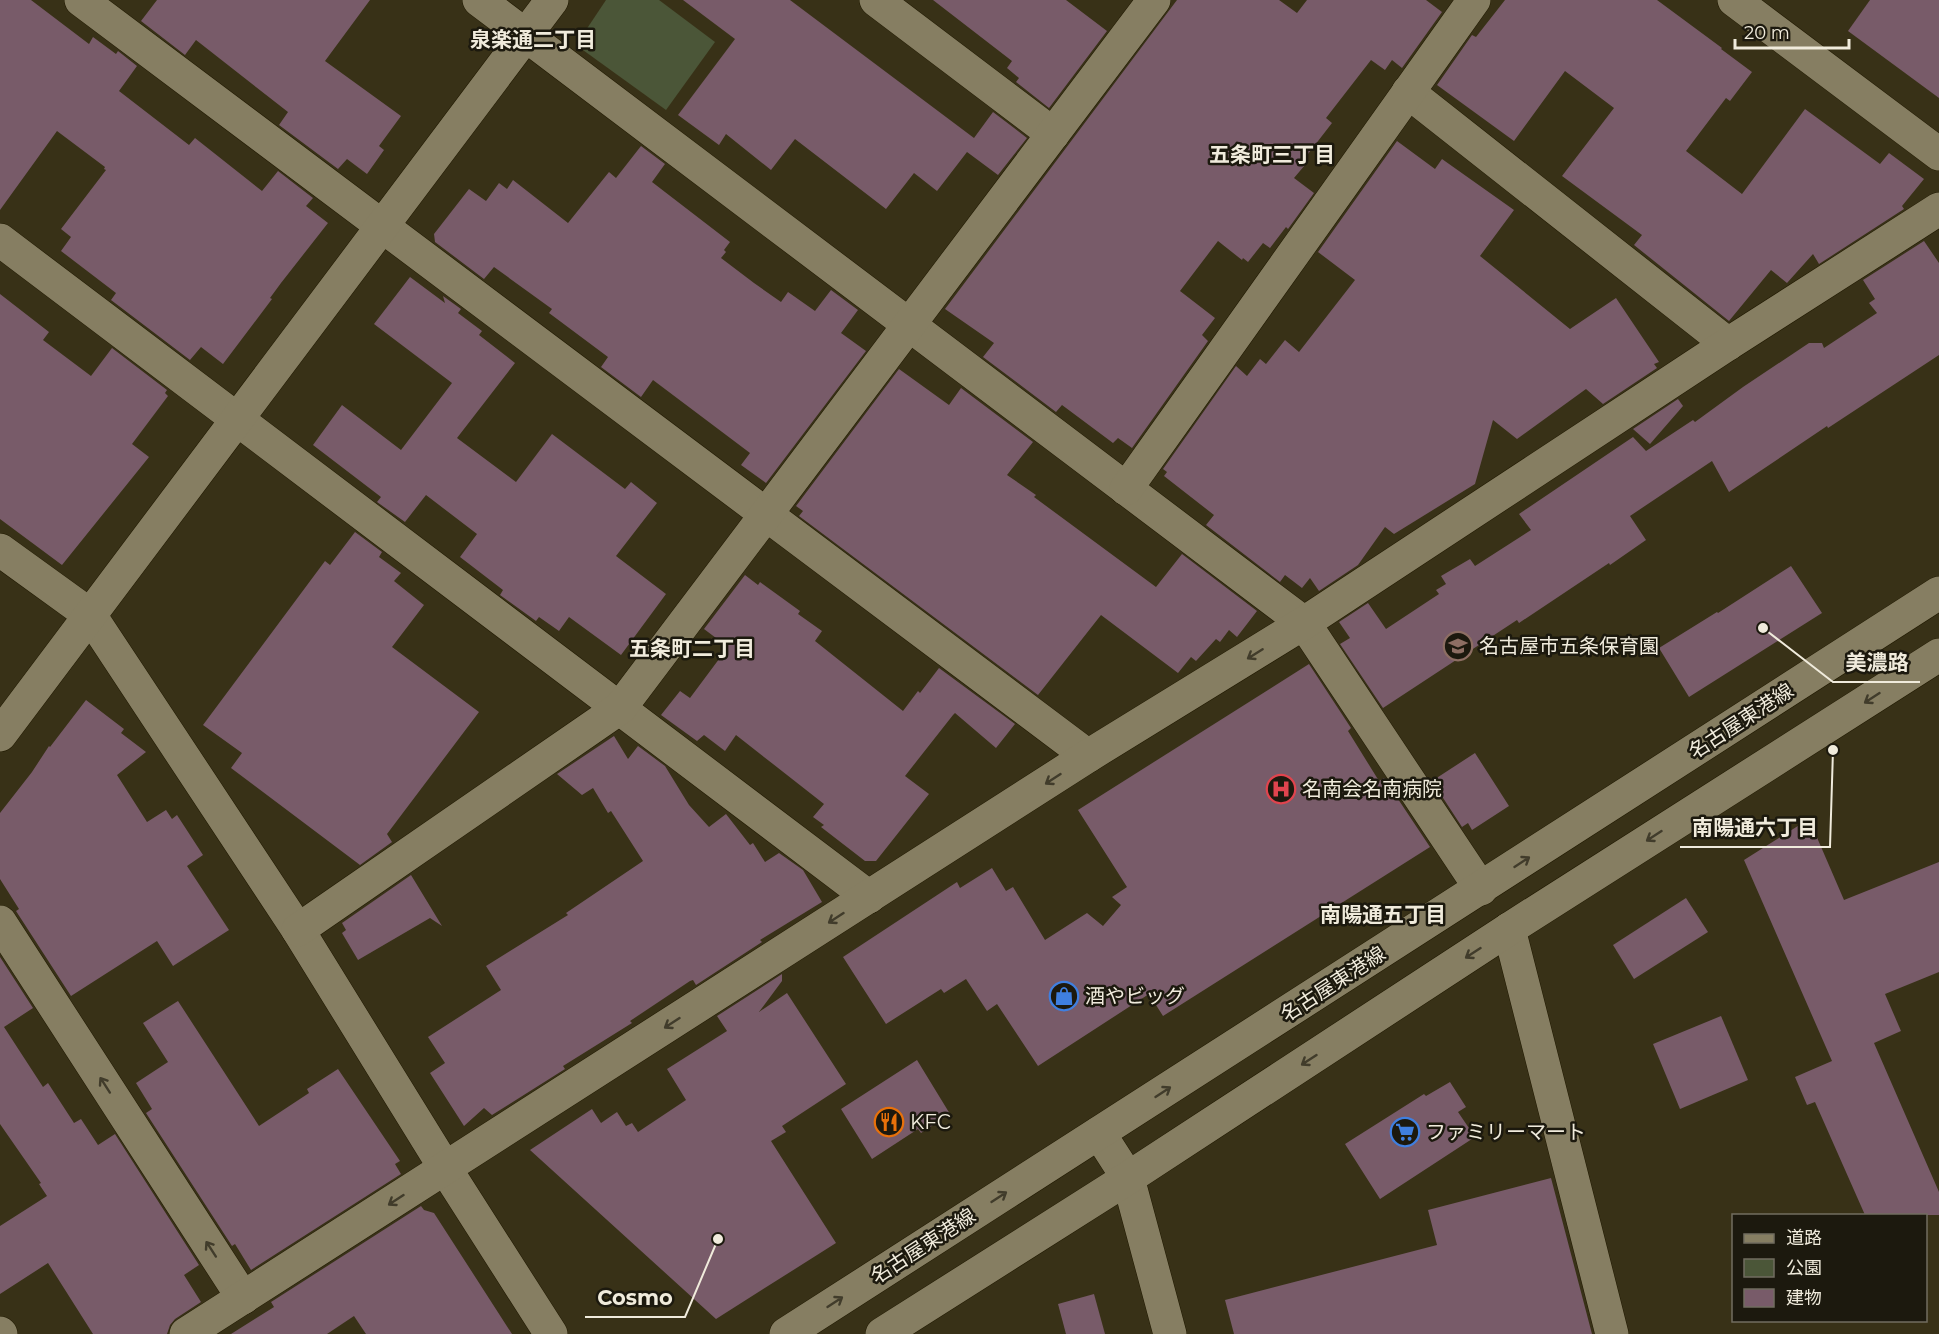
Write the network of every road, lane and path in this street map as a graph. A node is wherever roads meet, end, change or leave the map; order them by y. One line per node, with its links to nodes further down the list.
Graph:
1 (81, 0): 13 (street)
2 (479, 0): 8 (street)
3 (552, 0): 8 (street)
4 (876, 0): 10 (street)
5 (1154, 0): 10 (street)
6 (1474, 0): 9 (street)
7 (1734, 0): 11 (street)
8 (525, 35): 13 (street); 15 (street)
9 (1408, 92): 16 (street); 18 (street)
10 (1053, 134): 15 (street)
11 (1939, 154)
12 (1939, 209): 16 (street)
13 (382, 226): 17 (street); 19 (street)
14 (0, 240): 17 (street)
15 (909, 324): 18 (street); 19 (street)
16 (1728, 344): 23 (street)
17 (236, 420): 22 (street); 25 (street)
18 (1126, 489): 23 (street)
19 (765, 514): 25 (street); 27 (street)
20 (0, 550): 22 (street)
21 (1939, 593): 28 (street, 名古屋東港線, one-way to 21)
22 (90, 615): 26 (street); 32 (street)
23 (1304, 623): 27 (street, one-way to 27); 28 (street)
24 (1939, 655): 31 (street, one-way to 31)
25 (620, 708): 29 (street); 32 (street)
26 (0, 735)
27 (1088, 756): 29 (street, one-way to 29)
28 (1481, 889): 33 (street, 名古屋東港線, one-way to 28)
29 (870, 897): 34 (street, one-way to 34)
30 (0, 922): 36 (street, one-way to 30)
31 (1509, 929): 35 (street, one-way to 35); 42 (street)
32 (298, 930): 34 (street)
33 (1099, 1133): 35 (street); 39 (street, 名古屋東港線, one-way to 33)
34 (445, 1168): 36 (street, one-way to 36); 38 (street)
35 (1128, 1178): 40 (street); 41 (street)
36 (243, 1298): 37 (street)
37 (186, 1334)
38 (551, 1334)
39 (786, 1334)
40 (882, 1334)
41 (1170, 1334)
42 (1612, 1334)

